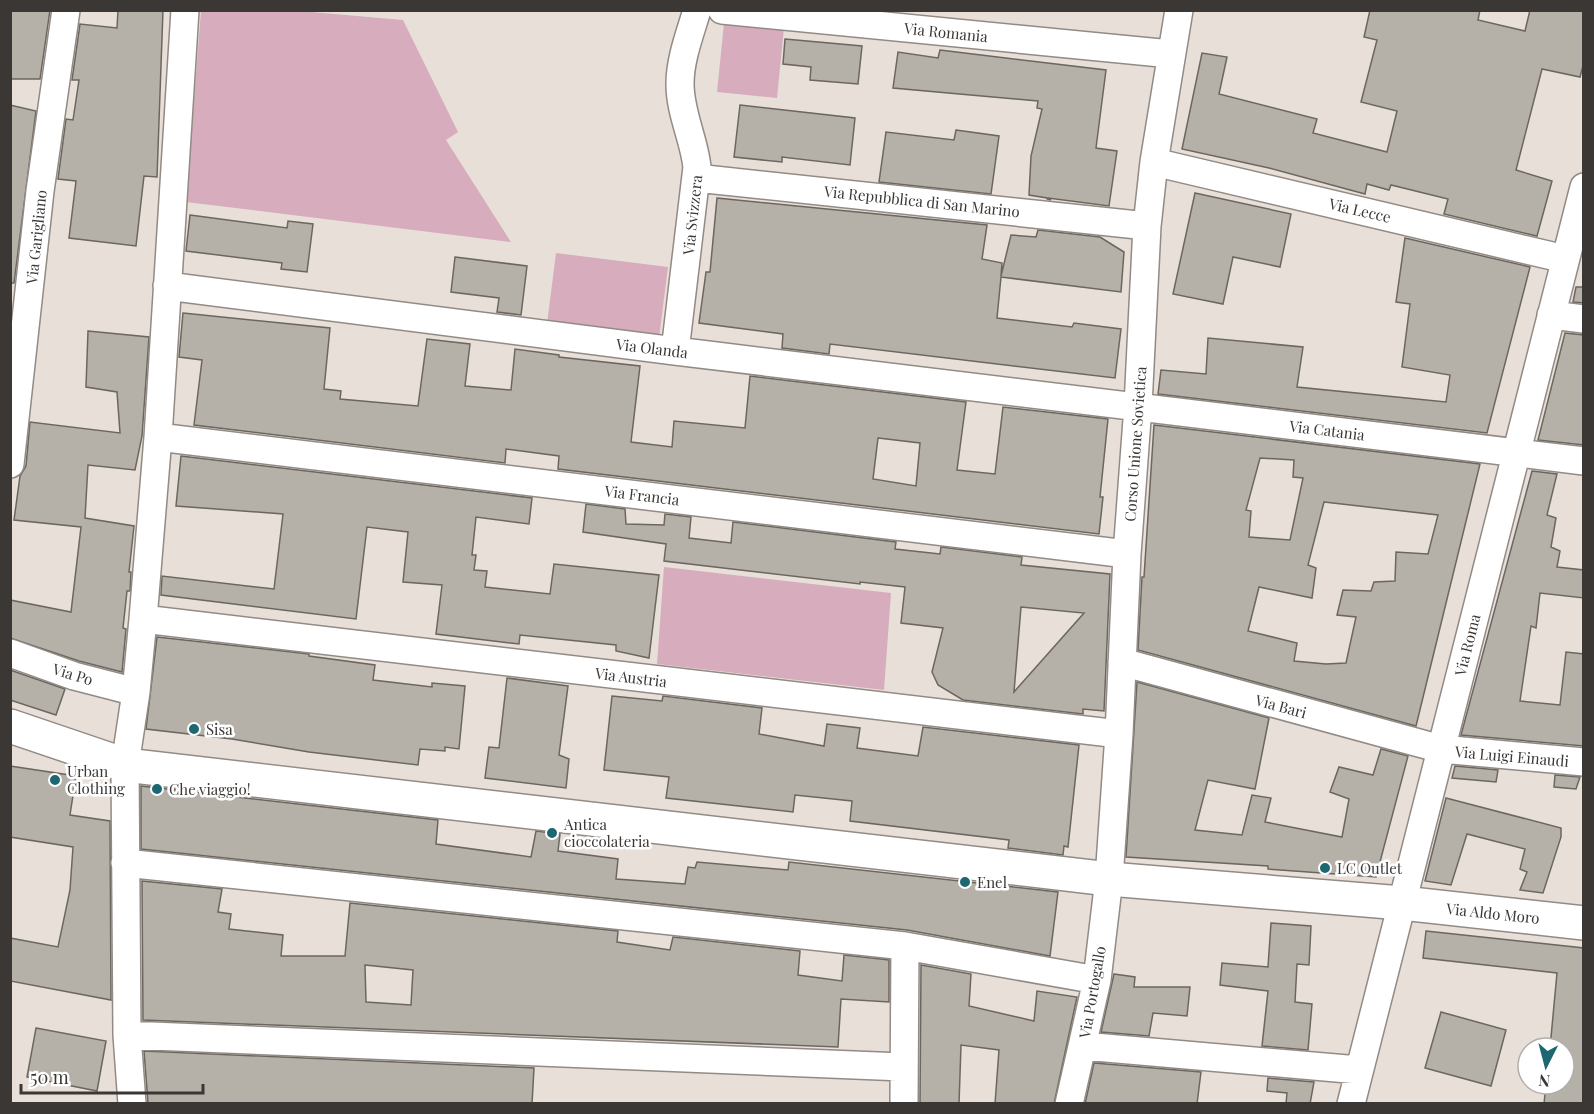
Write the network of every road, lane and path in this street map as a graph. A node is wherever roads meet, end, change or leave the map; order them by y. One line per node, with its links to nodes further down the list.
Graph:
1 (66, 10): 20 (street, Via Garigliano)
2 (185, 10): 12 (street)
3 (697, 10): 8 (street, Via Svizzera)
4 (722, 10): 6 (street, Via Romania)
5 (1179, 10): 6 (street, Corso Unione Sovietica)
6 (1171, 54): 7 (street, Corso Unione Sovietica)
7 (1154, 162): 10 (street, Corso Unione Sovietica); 11 (street, Via Lecce)
8 (696, 178): 10 (street, Via Repubblica di San Marino); 15 (street, Via Svizzera)
9 (1584, 187): 11 (street, Via Roma)
10 (1147, 226): 16 (street, Corso Unione Sovietica)
11 (1565, 259): 13 (street, Via Roma)
12 (167, 286): 15 (street, Via Olanda); 17 (street)
13 (1551, 315): 14 (street); 18 (street, Via Roma)
14 (1584, 319)
15 (675, 351): 16 (street, Via Olanda)
16 (1138, 406): 18 (street, Via Catania); 21 (street, Corso Unione Sovietica)
17 (158, 437): 21 (street, Via Francia); 22 (street)
18 (1516, 454): 19 (street, Via Catania); 28 (street, Via Roma)
19 (1584, 461)
20 (10, 464)
21 (1127, 554): 24 (street, Corso Unione Sovietica)
22 (143, 619): 25 (street); 27 (street, Via Austria)
23 (10, 653): 25 (street, Via Po)
24 (1122, 662): 27 (street, Corso Unione Sovietica); 28 (street, Via Bari)
25 (136, 692): 30 (street)
26 (10, 726): 30 (street, Via Aldo Moro)
27 (1119, 734): 32 (street, Corso Unione Sovietica)
28 (1441, 749): 29 (street, Via Luigi Einaudi); 33 (street, Via Roma)
29 (1584, 762)
30 (124, 765): 31 (street); 32 (street, Via Aldo Moro)
31 (125, 864): 35 (street); 37 (street)
32 (1109, 879): 33 (street, Via Aldo Moro); 36 (street, Via Portogallo)
33 (1402, 903): 34 (street, Via Aldo Moro); 40 (street, Via Roma)
34 (1584, 923)
35 (905, 946): 36 (street); 39 (street)
36 (1097, 980): 38 (street, Via Portogallo)
37 (127, 1035): 39 (street); 41 (street)
38 (1083, 1046): 40 (street); 43 (street, Via Portogallo)
39 (903, 1067): 42 (street)
40 (1359, 1070): 44 (street, Via Roma)
41 (132, 1104)
42 (904, 1104)
43 (1069, 1104)
44 (1351, 1104)

